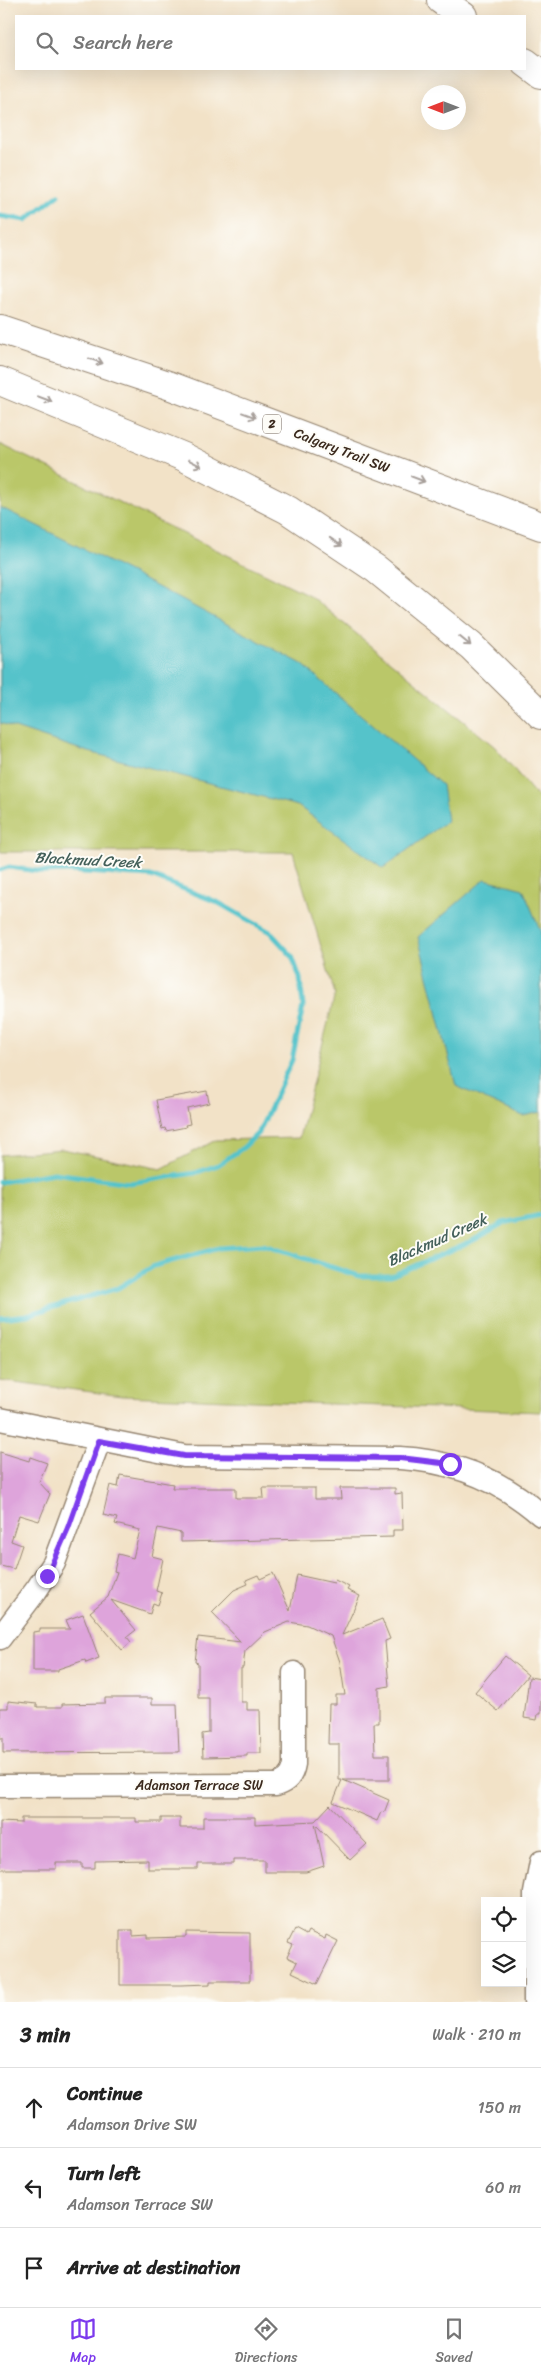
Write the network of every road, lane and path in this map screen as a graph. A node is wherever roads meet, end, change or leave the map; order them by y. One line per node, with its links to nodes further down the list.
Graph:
1 (441, 0): 2 (highway)
2 (462, 15)
3 (526, 63): 4 (highway)
4 (541, 74)
5 (0, 329): 7 (highway, Calgary Trail SW / 2, one-way to 7)
6 (0, 381): 8 (highway, one-way to 8)
7 (541, 526)
8 (541, 715)
9 (0, 1419): 10 (street)
10 (99, 1441): 11 (street); 12 (street)
11 (541, 1515)
12 (0, 1638)
13 (294, 1672): 14 (street, Adamson Terrace SW)
14 (0, 1786)
15 (541, 1862): 16 (street)
16 (538, 1917): 17 (street)
17 (535, 2002)

